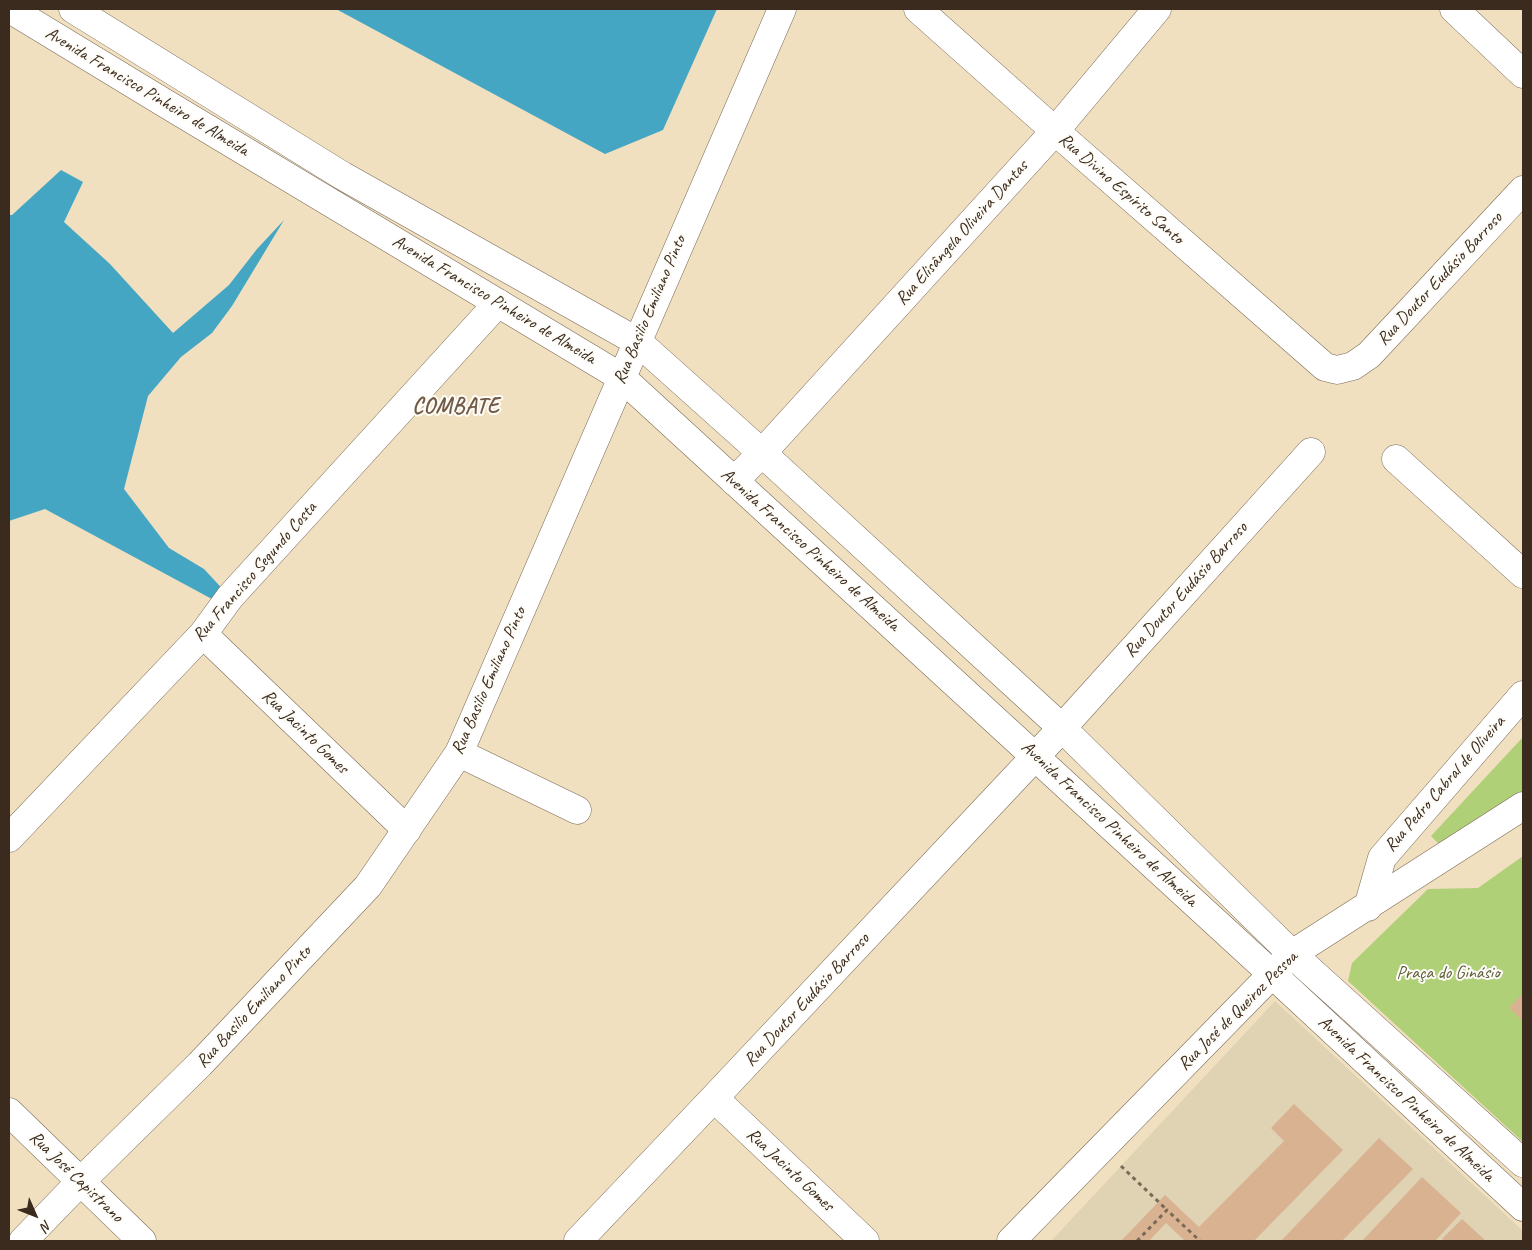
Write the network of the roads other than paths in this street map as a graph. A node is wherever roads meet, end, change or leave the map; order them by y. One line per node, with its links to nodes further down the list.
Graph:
1 (10, 9): 7 (main road, Avenida Francisco Pinheiro de Almeida)
2 (71, 9): 7 (main road); 11 (main road, Avenida Francisco Pinheiro de Almeida)
3 (782, 9): 14 (main road, Rua Basilio Emiliano Pinto)
4 (918, 9): 9 (main road, Rua Divino Espírito Santo)
5 (1157, 9): 9 (main road, Rua Elisângela Oliveira Dantas)
6 (1454, 9): 8 (main road)
7 (52, 35): 12 (main road, Avenida Francisco Pinheiro de Almeida)
8 (1523, 74)
9 (1055, 131): 15 (main road, Rua Divino Espírito Santo); 18 (main road, Rua Elisângela Oliveira Dantas)
10 (1523, 190): 15 (main road, Rua Doutor Eudásio Barroso)
11 (420, 219): 12 (main road); 14 (main road, Avenida Francisco Pinheiro de Almeida)
12 (402, 246): 13 (main road, Avenida Francisco Pinheiro de Almeida)
13 (498, 303): 16 (main road, Avenida Francisco Pinheiro de Almeida); 22 (main road, Rua Francisco Segundo Costa)
14 (638, 342): 16 (main road, Rua Basilio Emiliano Pinto); 18 (main road, Avenida Francisco Pinheiro de Almeida)
15 (1325, 367)
16 (622, 377): 20 (main road, Avenida Francisco Pinheiro de Almeida); 25 (main road, Rua Basilio Emiliano Pinto)
17 (1311, 452): 24 (main road, Rua Doutor Eudásio Barroso)
18 (762, 453): 20 (main road, Rua Elisângela Oliveira Dantas); 24 (main road, Avenida Francisco Pinheiro de Almeida)
19 (1396, 460): 21 (main road)
20 (734, 481): 26 (main road, Avenida Francisco Pinheiro de Almeida)
21 (1523, 574)
22 (203, 634): 29 (main road, Rua Jacinto Gomes); 30 (main road, Rua Francisco Segundo Costa)
23 (1523, 695): 31 (main road, Rua Pedro Cabral de Oliveira)
24 (1062, 728): 26 (main road, Rua Doutor Eudásio Barroso); 32 (main road, Avenida Francisco Pinheiro de Almeida)
25 (459, 753): 28 (main road); 29 (main road, Rua Basilio Emiliano Pinto)
26 (1035, 756): 33 (main road, Avenida Francisco Pinheiro de Almeida); 34 (main road, Rua Doutor Eudásio Barroso)
27 (1523, 806): 31 (main road, Rua José de Queiroz Pessoa)
28 (577, 810)
29 (406, 830): 37 (main road, Rua Basilio Emiliano Pinto)
30 (9, 838)
31 (1368, 907): 32 (main road, Rua José de Queiroz Pessoa)
32 (1292, 954): 33 (main road, Rua José de Queiroz Pessoa); 36 (main road, Avenida Francisco Pinheiro de Almeida)
33 (1272, 974): 38 (main road, Avenida Francisco Pinheiro de Almeida); 43 (main road, Rua José de Queiroz Pessoa)
34 (714, 1098): 41 (main road, Rua Doutor Eudásio Barroso); 42 (main road, Rua Jacinto Gomes)
35 (9, 1112): 37 (main road, Rua José Capistrano)
36 (1523, 1163)
37 (81, 1181): 39 (main road, Rua Basilio Emiliano Pinto); 40 (main road, Rua José Capistrano)
38 (1523, 1207)
39 (23, 1241)
40 (142, 1241)
41 (578, 1241)
42 (865, 1241)
43 (1011, 1241)

